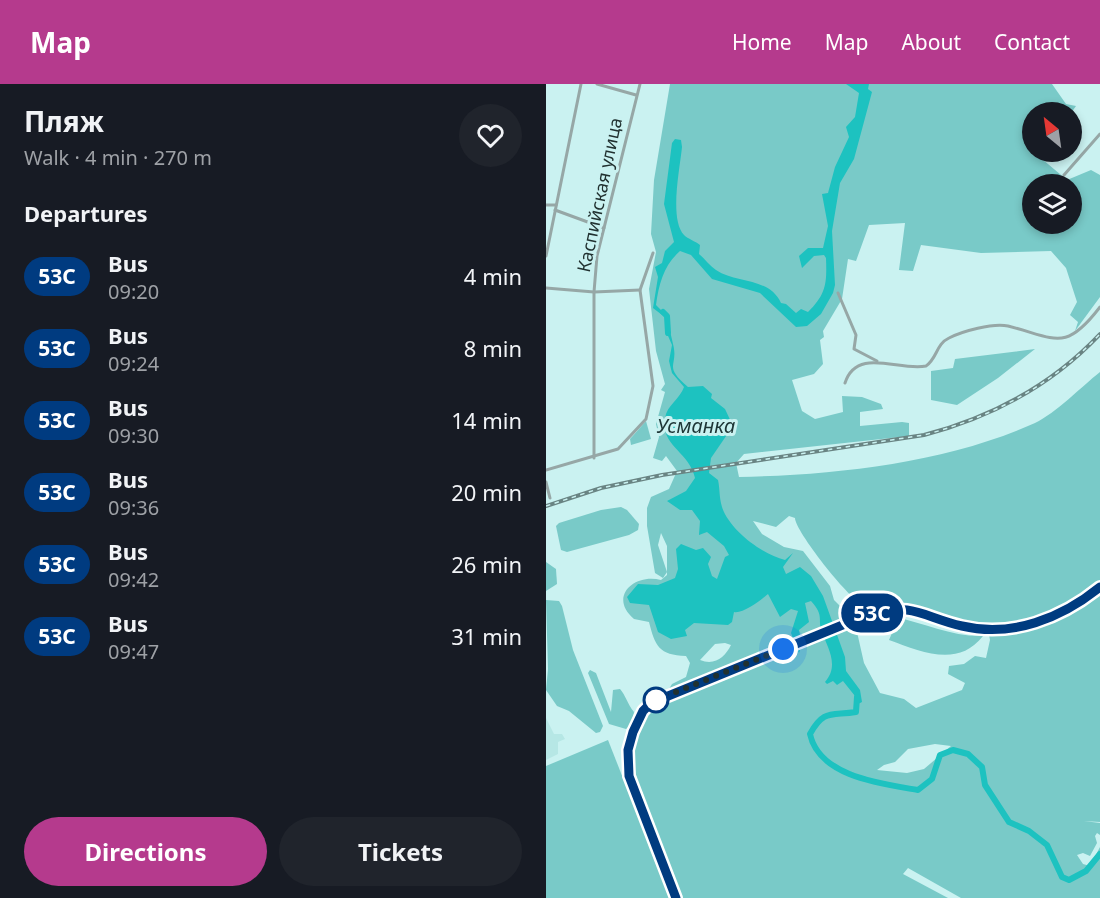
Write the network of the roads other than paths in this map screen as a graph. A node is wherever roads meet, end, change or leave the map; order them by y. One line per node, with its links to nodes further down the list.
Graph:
1 (581, 84): 8 (street)
2 (597, 84): 4 (street)
3 (640, 84): 4 (street, Каспийская улица)
4 (636, 95): 10 (street, Каспийская улица)
5 (1100, 134): 6 (street)
6 (1065, 174)
7 (546, 205): 8 (street)
8 (556, 205): 9 (street)
9 (555, 210): 10 (street); 12 (street)
10 (604, 228): 15 (street, Каспийская улица)
11 (653, 253): 14 (street)
12 (546, 256)
13 (546, 288): 15 (street)
14 (640, 290): 15 (street); 20 (street)
15 (594, 292): 20 (street, Каспийская улица)
16 (838, 293): 18 (street)
17 (1100, 307): 18 (street)
18 (879, 361): 19 (street)
19 (845, 382)
20 (594, 458): 21 (street)
21 (546, 470)
22 (546, 482): 23 (street)
23 (550, 498)
24 (1100, 587): 25 (street)
25 (676, 898)

